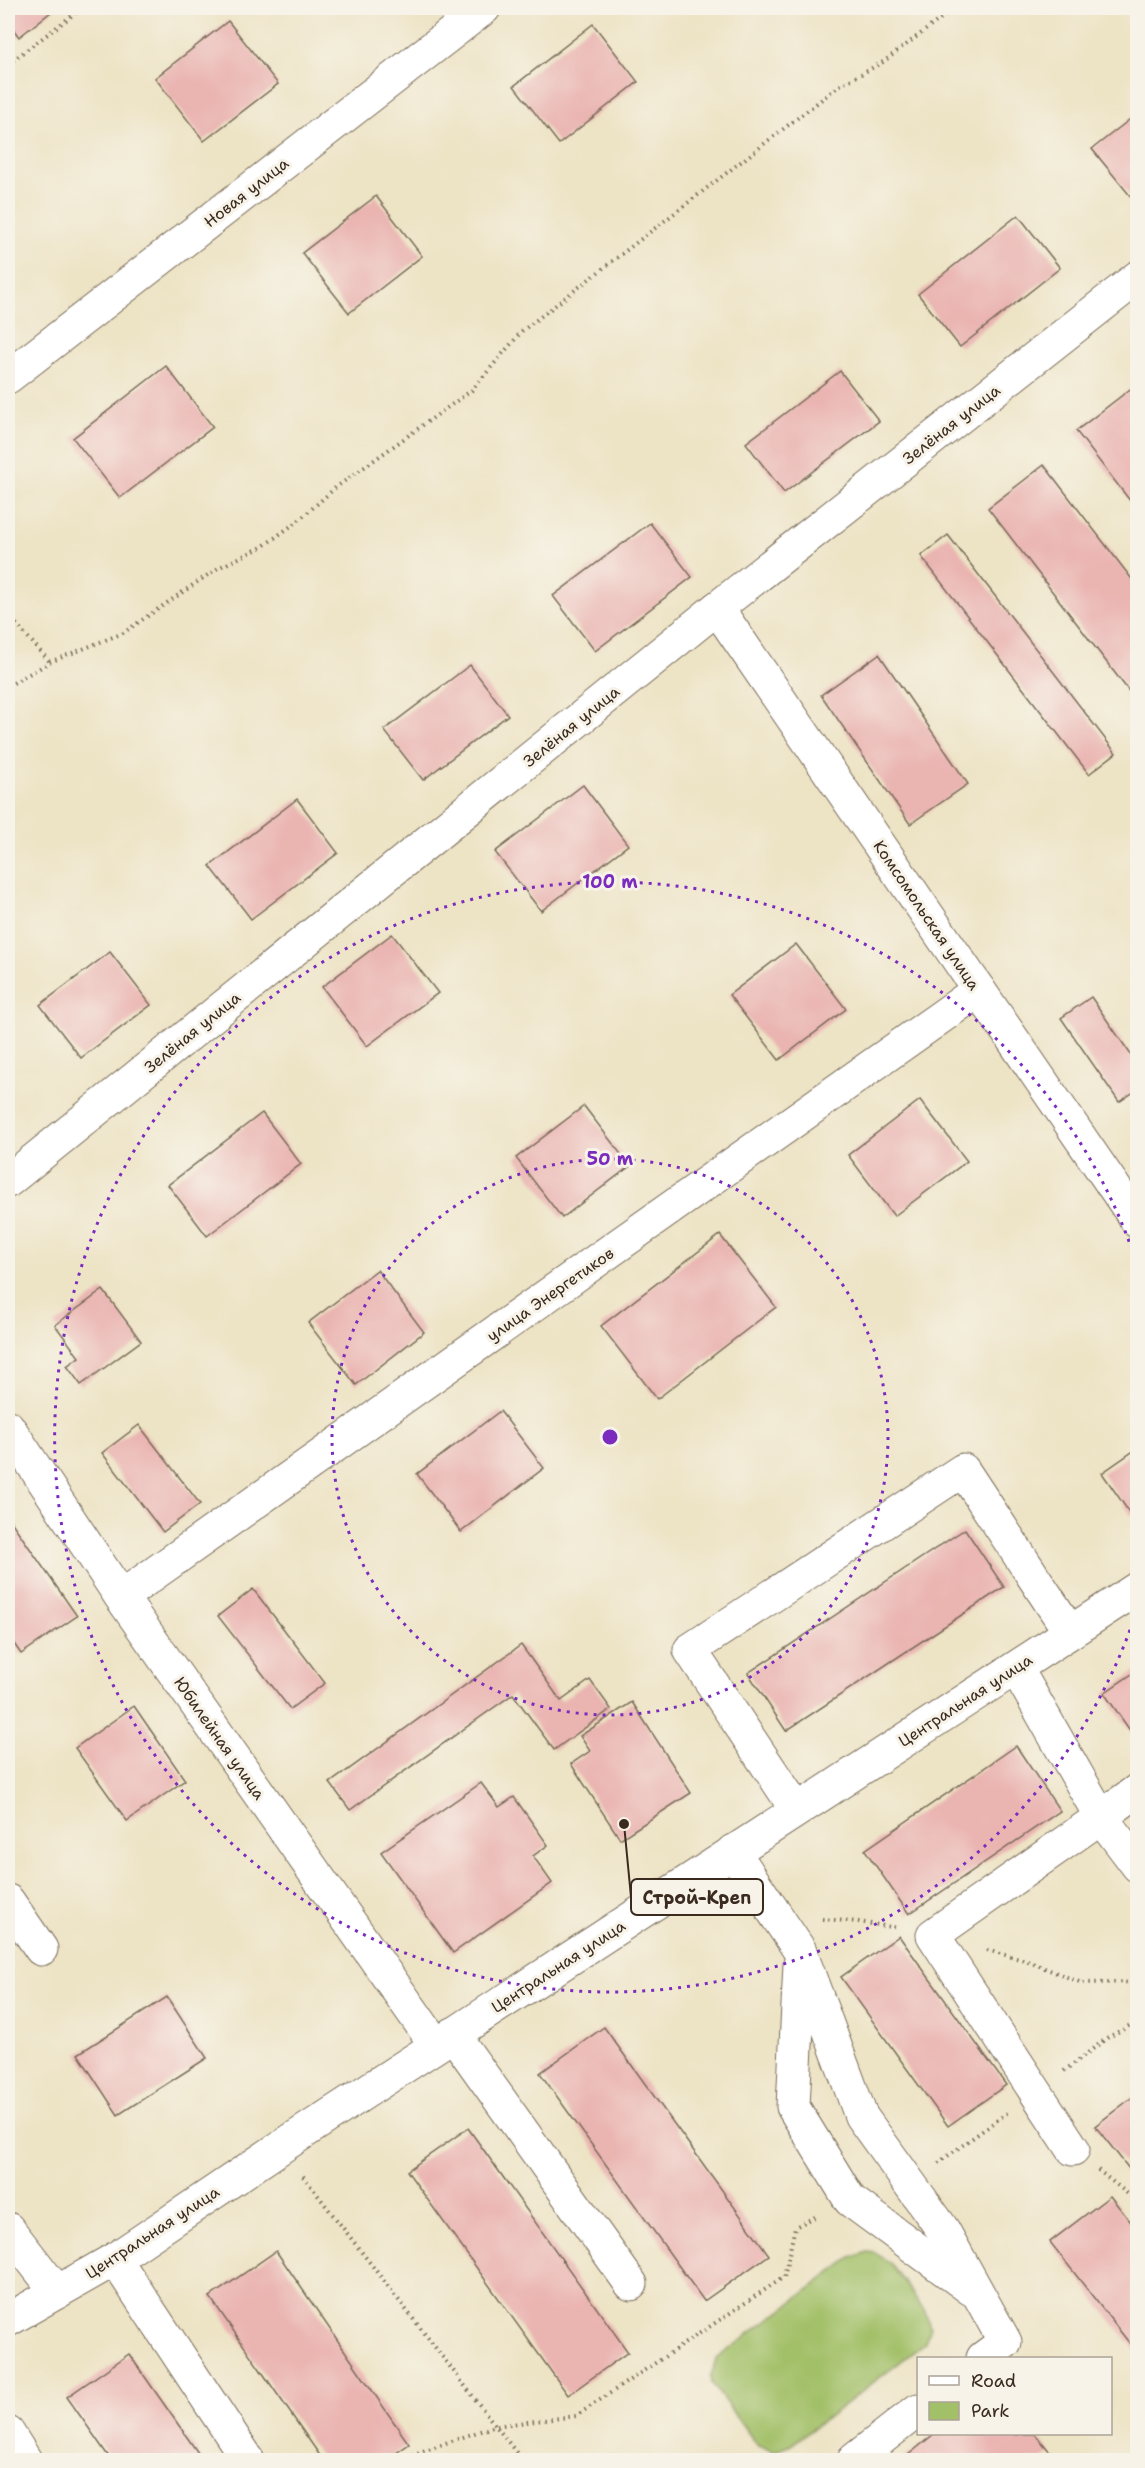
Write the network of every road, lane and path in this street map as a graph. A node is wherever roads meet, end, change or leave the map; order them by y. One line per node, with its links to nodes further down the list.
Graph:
1 (82, 8): 4 (path)
2 (484, 8): 6 (street, Новая улица)
3 (955, 8): 9 (path)
4 (8, 64)
5 (1137, 277): 7 (street, Зелёная улица)
6 (8, 377)
7 (717, 608): 11 (street, Комсомольская улица); 12 (street, Зелёная улица)
8 (8, 615): 9 (path)
9 (50, 662): 10 (path)
10 (8, 686)
11 (979, 990): 13 (street, Комсомольская улица); 16 (street, улица Энергетиков)
12 (8, 1181)
13 (1137, 1222)
14 (8, 1428): 16 (street, Юбилейная улица)
15 (1137, 1588): 17 (street, Центральная улица)
16 (121, 1597): 28 (street, Юбилейная улица)
17 (1070, 1632): 18 (street, Центральная улица); 20 (street)
18 (1016, 1668): 20 (street, Центральная улица); 21 (street)
19 (1137, 1790): 21 (street)
20 (797, 1810): 22 (street, Центральная улица)
21 (1101, 1818): 23 (street); 29 (street)
22 (734, 1851): 26 (street); 28 (street, Центральная улица)
23 (1137, 1866)
24 (8, 1901): 25 (street)
25 (41, 1949)
26 (800, 1951): 32 (street); 33 (street)
27 (1137, 2021): 29 (path)
28 (444, 2040): 30 (street, Центральная улица); 37 (street, Юбилейная улица)
29 (1036, 2092): 31 (street); 32 (path)
30 (281, 2146): 36 (street, Центральная улица); 43 (path)
31 (1073, 2149): 34 (path)
32 (909, 2184): 39 (street)
33 (850, 2200): 39 (street); 43 (path)
34 (1137, 2202)
35 (8, 2229): 38 (street)
36 (115, 2259): 38 (street, Центральная улица); 46 (street)
37 (631, 2284)
38 (57, 2292): 40 (street, Центральная улица)
39 (979, 2295): 41 (street)
40 (8, 2320)
41 (985, 2357)
42 (917, 2411): 49 (street)
43 (495, 2426): 47 (path); 48 (path)
44 (8, 2433): 45 (street)
45 (25, 2460)
46 (248, 2460)
47 (401, 2460)
48 (522, 2460)
49 (854, 2460)

